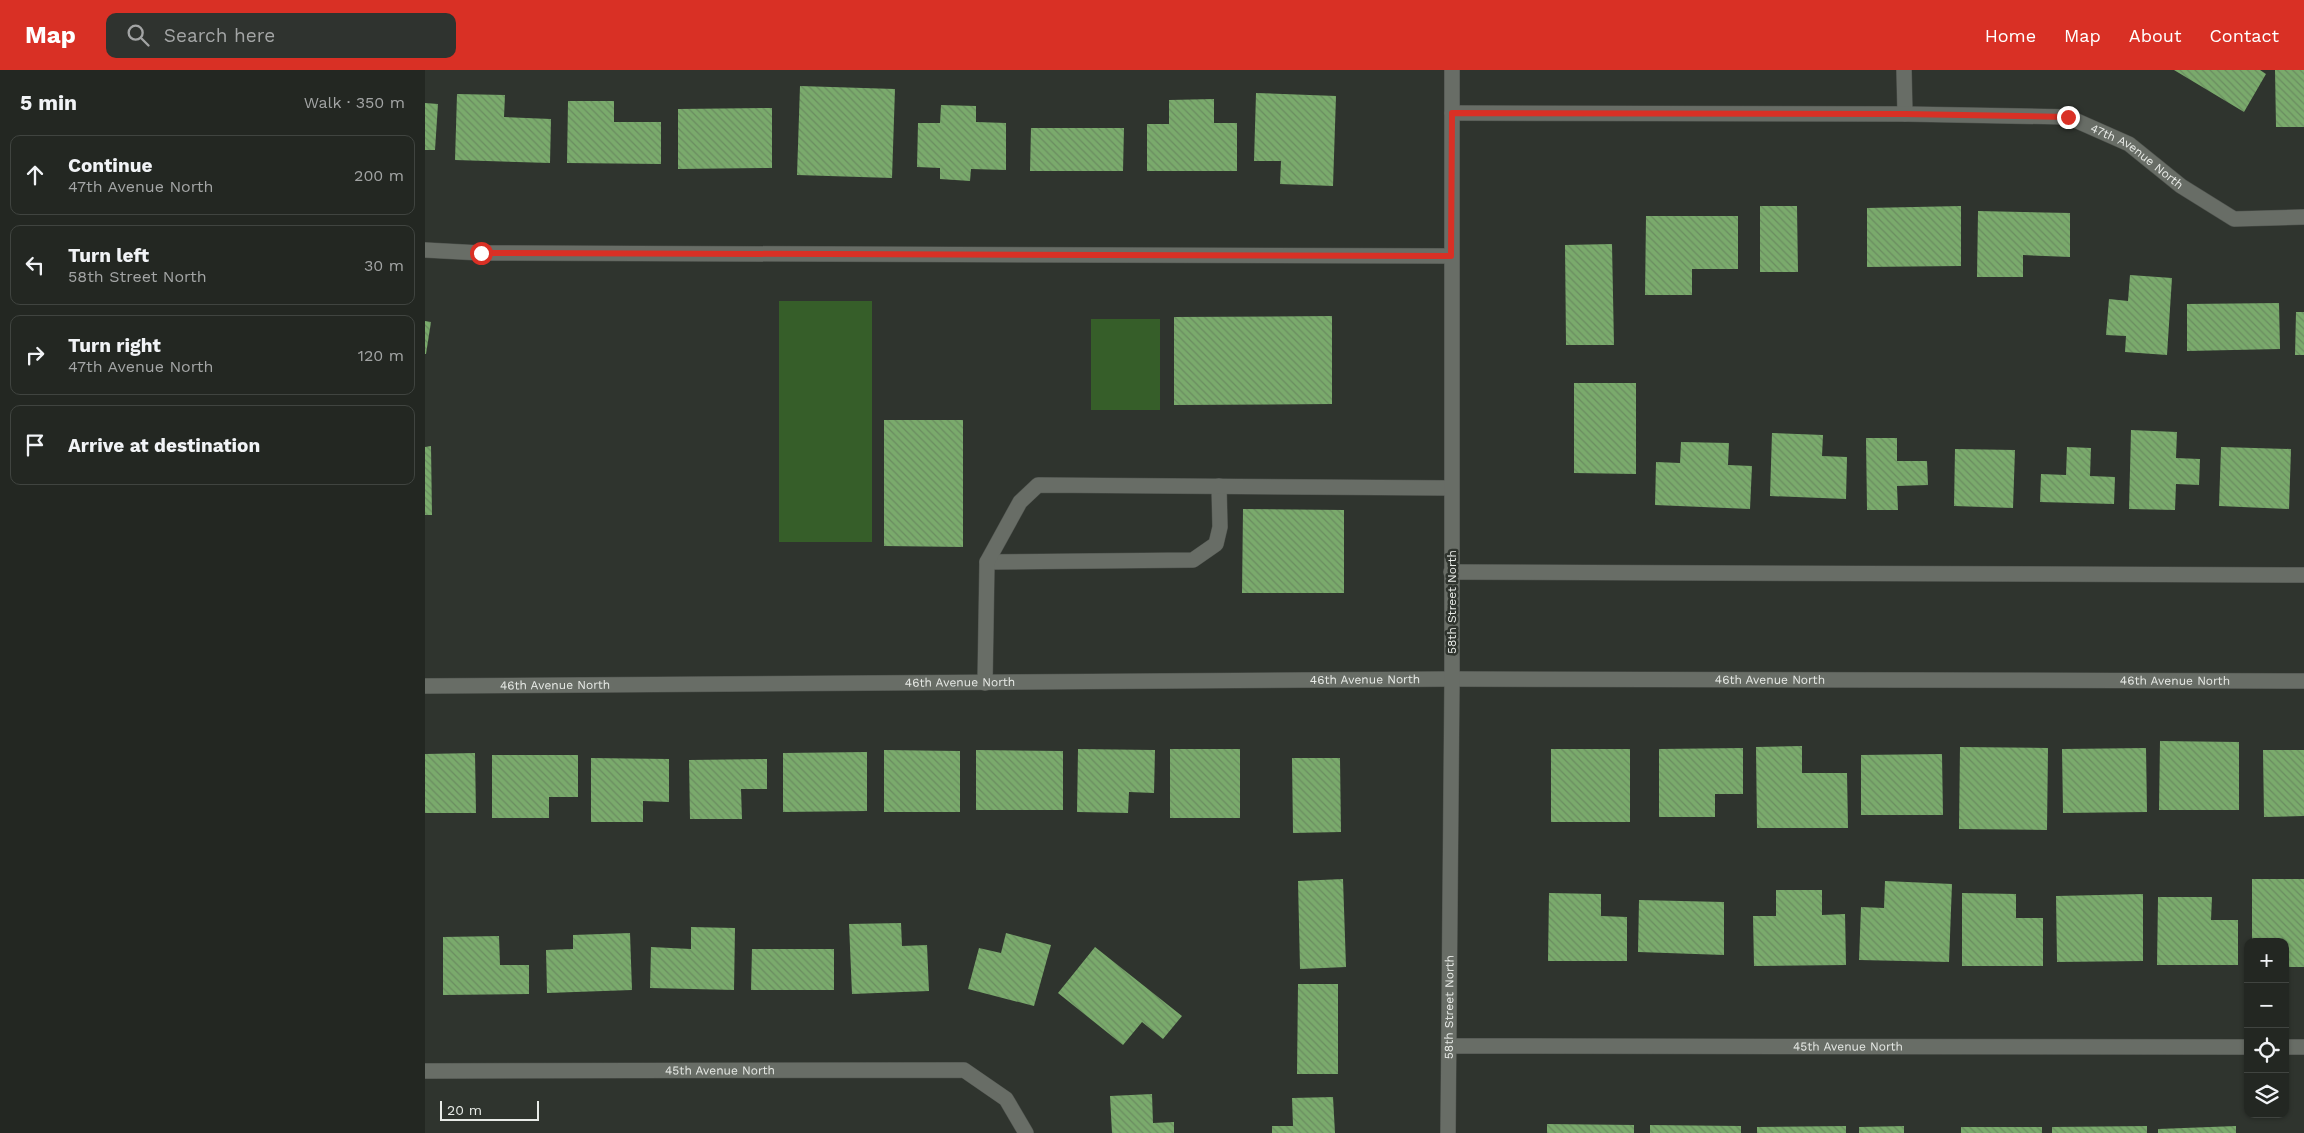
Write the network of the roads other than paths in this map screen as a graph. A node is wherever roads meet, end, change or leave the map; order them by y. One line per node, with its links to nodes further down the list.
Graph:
1 (1452, 70): 3 (street, 58th Street North)
2 (1904, 70): 4 (street)
3 (1452, 113): 4 (street, 47th Avenue North); 7 (street, 58th Street North)
4 (1905, 114): 5 (street, 47th Avenue North)
5 (2304, 218)
6 (425, 250): 7 (street)
7 (1451, 256): 9 (street, 58th Street North)
8 (1219, 486): 9 (street); 10 (street); 10 (street)
9 (1451, 488): 11 (street, 58th Street North)
10 (987, 562): 15 (street)
11 (1451, 572): 12 (street); 13 (street, 58th Street North)
12 (2304, 575)
13 (1452, 679): 14 (street, 46th Avenue North); 15 (street, 46th Avenue North); 17 (street, 58th Street North)
14 (2304, 681)
15 (985, 683): 16 (street, 46th Avenue North)
16 (425, 686)
17 (1449, 1046): 18 (street, 45th Avenue North); 23 (street, 58th Street North)
18 (2244, 1047)
19 (2289, 1047): 20 (street)
20 (2304, 1047)
21 (425, 1071): 22 (street, 45th Avenue North)
22 (1026, 1133)
23 (1449, 1133)

